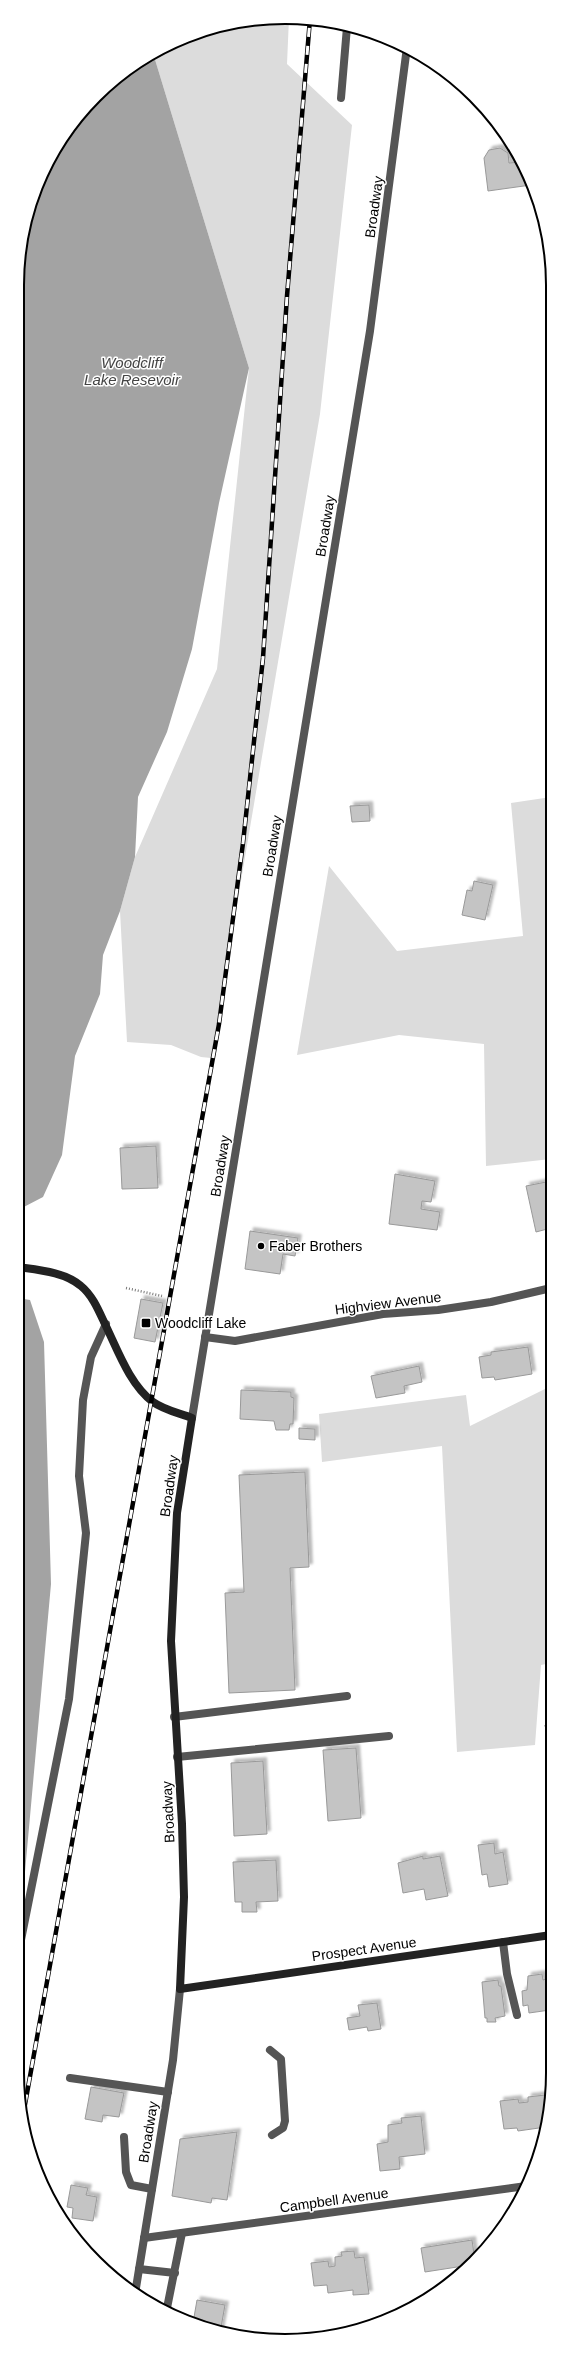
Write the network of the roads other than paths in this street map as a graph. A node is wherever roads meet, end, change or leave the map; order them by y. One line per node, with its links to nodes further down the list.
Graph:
1 (347, 32): 3 (street)
2 (406, 54): 7 (street, Broadway)
3 (341, 98)
4 (24, 1268): 6 (main road)
5 (546, 1289): 7 (street, Highview Avenue)
6 (106, 1324): 8 (main road); 13 (street)
7 (205, 1337): 8 (street, Broadway)
8 (192, 1418): 10 (main road, Broadway)
9 (347, 1696): 10 (street)
10 (174, 1717): 12 (main road, Broadway)
11 (389, 1736): 12 (street)
12 (177, 1757): 16 (main road, Broadway)
13 (24, 1925)
14 (546, 1936): 15 (main road, Prospect Avenue)
15 (503, 1942): 16 (main road, Prospect Avenue); 17 (street)
16 (180, 1989): 20 (street, Broadway)
17 (517, 2015)
18 (270, 2050): 21 (street)
19 (70, 2078): 20 (street)
20 (168, 2092): 24 (street, Broadway)
21 (272, 2135)
22 (124, 2136): 24 (street)
23 (520, 2187): 25 (street, Campbell Avenue)
24 (152, 2189): 26 (street, Broadway)
25 (182, 2233): 26 (street, Campbell Avenue); 28 (street)
26 (144, 2238): 27 (street, Broadway)
27 (139, 2269): 28 (street); 29 (street, Broadway)
28 (175, 2273): 30 (street)
29 (136, 2287)
30 (168, 2306)

